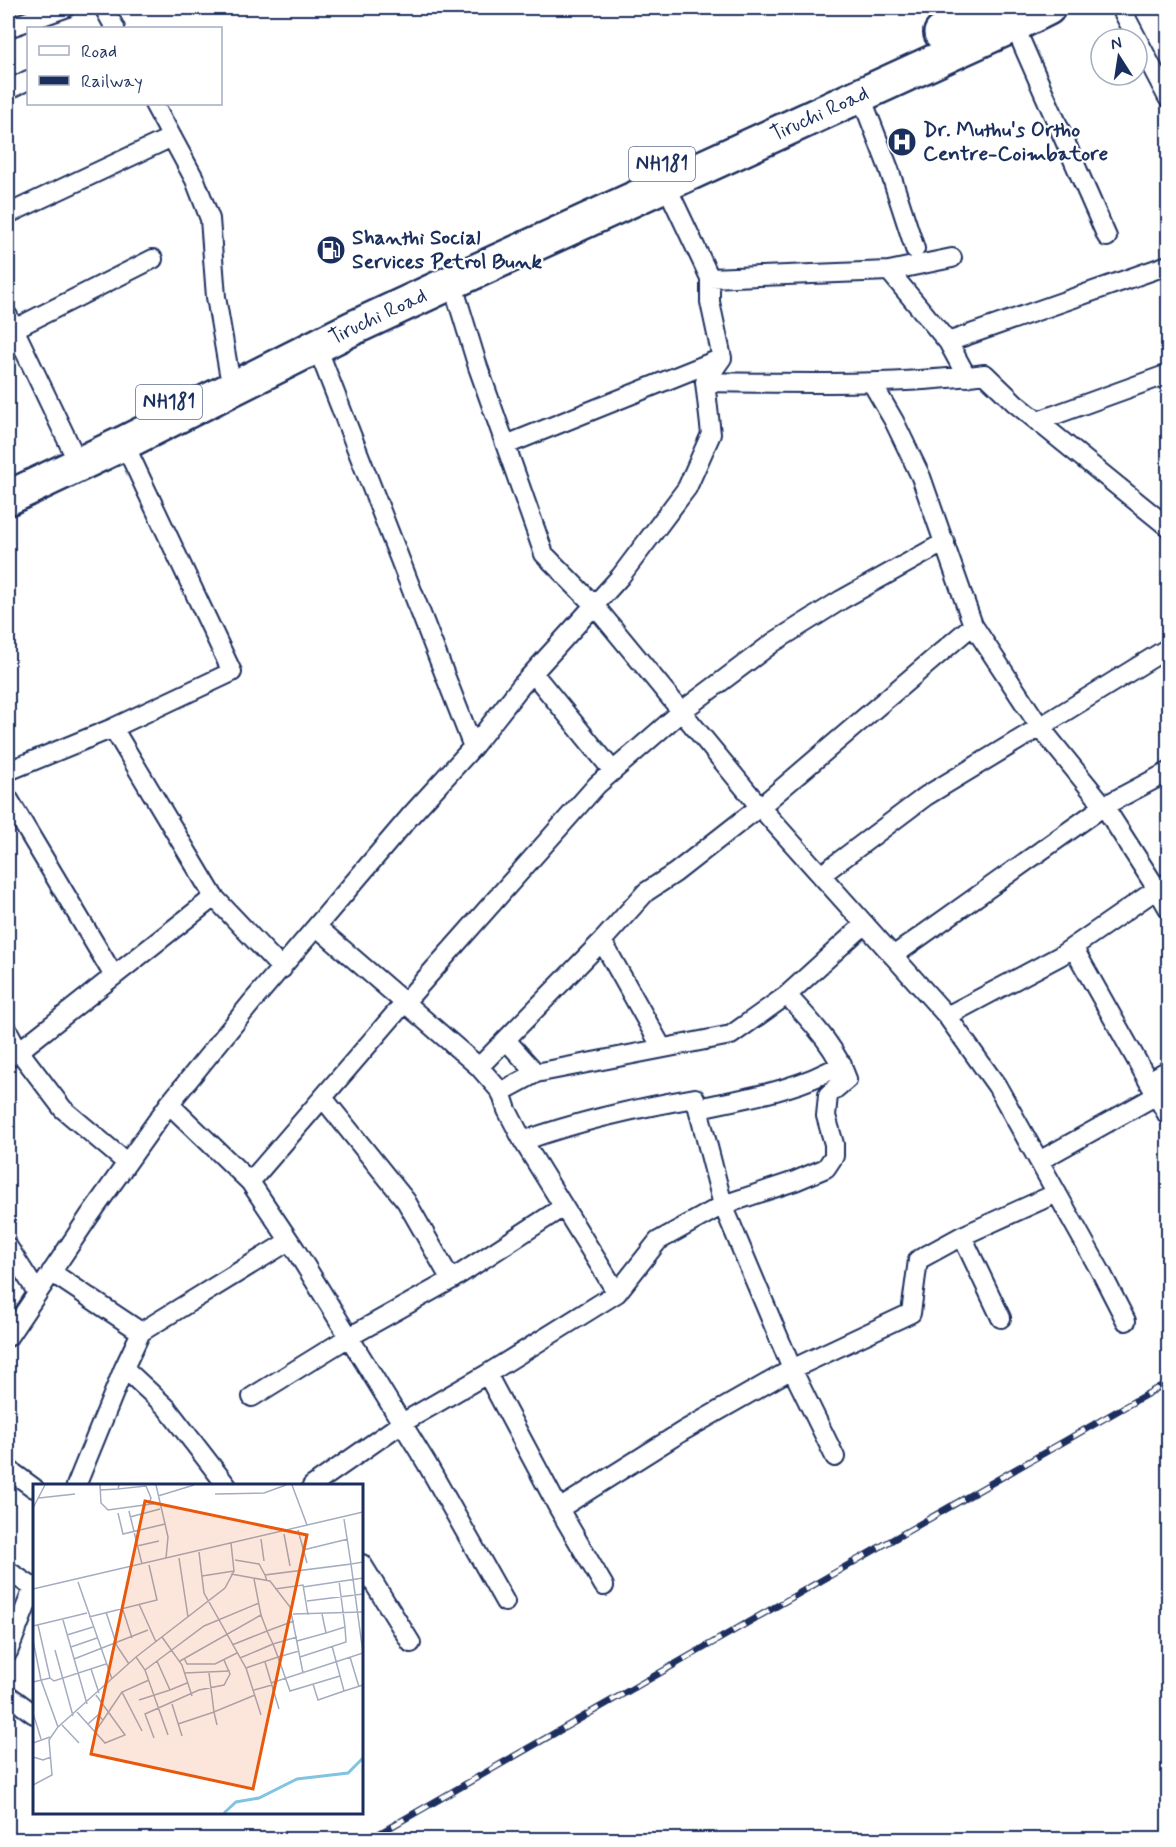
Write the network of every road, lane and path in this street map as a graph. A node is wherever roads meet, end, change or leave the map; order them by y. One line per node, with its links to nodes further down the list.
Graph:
1 (65, 8): 5 (street)
2 (104, 8): 7 (street)
3 (1048, 8): 6 (highway, Tiruchi Road / NH181)
4 (1121, 8): 12 (street)
5 (33, 13): 8 (street)
6 (1005, 16): 11 (highway, Tiruchi Road / NH181); 15 (highway, Tiruchi Road / NH181); 17 (street)
7 (114, 27)
8 (8, 28)
9 (27, 80): 10 (street)
10 (8, 90)
11 (860, 94): 15 (highway, Tiruchi Road / NH181); 18 (street)
12 (1168, 98)
13 (155, 105): 14 (street)
14 (172, 137): 16 (street); 29 (street)
15 (661, 176): 23 (street); 24 (highway, Tiruchi Road / NH181); 29 (highway, Tiruchi Road / NH181)
16 (8, 214)
17 (1107, 237)
18 (915, 249)
19 (952, 258): 22 (street)
20 (153, 259): 25 (street)
21 (1168, 265): 26 (street)
22 (889, 271): 23 (street); 26 (street)
23 (710, 278): 28 (street)
24 (452, 282): 27 (highway, Tiruchi Road / NH181); 36 (street)
25 (11, 323): 37 (street)
26 (948, 342): 31 (street)
27 (317, 347): 35 (highway, Tiruchi Road / NH181); 49 (street)
28 (722, 358): 32 (street); 36 (street)
29 (229, 373): 37 (highway, Tiruchi Road / NH181)
30 (1168, 374): 34 (street)
31 (967, 377): 33 (street); 34 (street)
32 (705, 382): 33 (street); 42 (street)
33 (872, 383): 41 (street)
34 (1038, 421): 40 (street)
35 (124, 443): 39 (highway, Tiruchi Road / NH181); 48 (street)
36 (506, 445): 42 (street)
37 (71, 448): 38 (highway, Tiruchi Road / NH181)
38 (8, 479)
39 (8, 498)
40 (1168, 527)
41 (945, 542): 43 (street); 46 (street)
42 (594, 605): 45 (street); 46 (street)
43 (973, 625): 47 (street); 55 (street)
44 (1168, 648): 47 (street)
45 (533, 673): 49 (street); 51 (street)
46 (682, 711): 51 (street); 55 (street)
47 (1040, 727): 54 (street); 56 (street)
48 (112, 728): 50 (street); 58 (street)
49 (473, 747): 61 (street)
50 (8, 771)
51 (614, 771): 68 (street)
52 (1168, 772): 54 (street)
53 (8, 798): 66 (street)
54 (1104, 806): 57 (street); 64 (street)
55 (760, 807): 56 (street); 62 (street)
56 (821, 875): 60 (street)
57 (1163, 886): 59 (street); 63 (street)
58 (214, 897): 65 (street); 66 (street)
59 (1168, 908)
60 (865, 924): 64 (street); 67 (street)
61 (317, 927): 65 (street); 68 (street)
62 (602, 941): 71 (street); 72 (street)
63 (1073, 947): 69 (street); 78 (street)
64 (893, 956): 69 (street)
65 (282, 969): 81 (street)
66 (114, 976): 73 (street)
67 (787, 994): 72 (street); 74 (street)
68 (405, 1002): 75 (street); 80 (street)
69 (947, 1016): 85 (street)
70 (8, 1031): 73 (street)
71 (506, 1040): 75 (street); 77 (street)
72 (662, 1048): 77 (street)
73 (13, 1055): 86 (street)
74 (842, 1065): 82 (street); 89 (street)
75 (478, 1067): 79 (street)
76 (1168, 1070): 78 (street)
77 (536, 1073): 79 (street)
78 (1153, 1088): 83 (street); 85 (street)
79 (501, 1092): 84 (street)
80 (323, 1098): 87 (street); 95 (street)
81 (169, 1104): 86 (street); 87 (street)
82 (698, 1108): 84 (street); 89 (street)
83 (1168, 1116)
84 (522, 1141): 90 (street)
85 (1039, 1161): 88 (street)
86 (127, 1163): 94 (street)
87 (250, 1182): 92 (street)
88 (1057, 1193): 91 (street); 99 (street)
89 (723, 1205): 97 (street); 104 (street)
90 (563, 1207): 95 (street); 97 (street)
91 (962, 1236): 98 (street); 104 (street)
92 (289, 1241): 100 (street); 102 (street)
93 (8, 1247): 96 (street)
94 (51, 1272): 96 (street); 100 (street)
95 (451, 1280): 102 (street)
96 (37, 1292): 101 (street)
97 (617, 1293): 105 (street)
98 (1001, 1318)
99 (1126, 1321)
100 (141, 1332): 103 (street)
101 (8, 1336)
102 (349, 1337): 106 (street); 107 (street)
103 (124, 1368): 110 (street); 111 (street)
104 (792, 1369): 108 (street); 114 (street)
105 (487, 1374): 107 (street); 114 (street)
106 (252, 1397)
107 (402, 1423): 112 (street); 120 (street)
108 (835, 1457)
109 (8, 1469): 113 (street)
110 (76, 1484)
111 (226, 1484)
112 (313, 1484)
113 (33, 1487)
114 (559, 1509): 118 (street)
115 (363, 1566): 121 (street)
116 (8, 1571): 117 (street)
117 (33, 1586)
118 (604, 1586)
119 (33, 1590): 122 (street)
120 (505, 1602)
121 (411, 1643)
122 (8, 1652)
123 (8, 1695): 124 (street)
124 (33, 1713)

